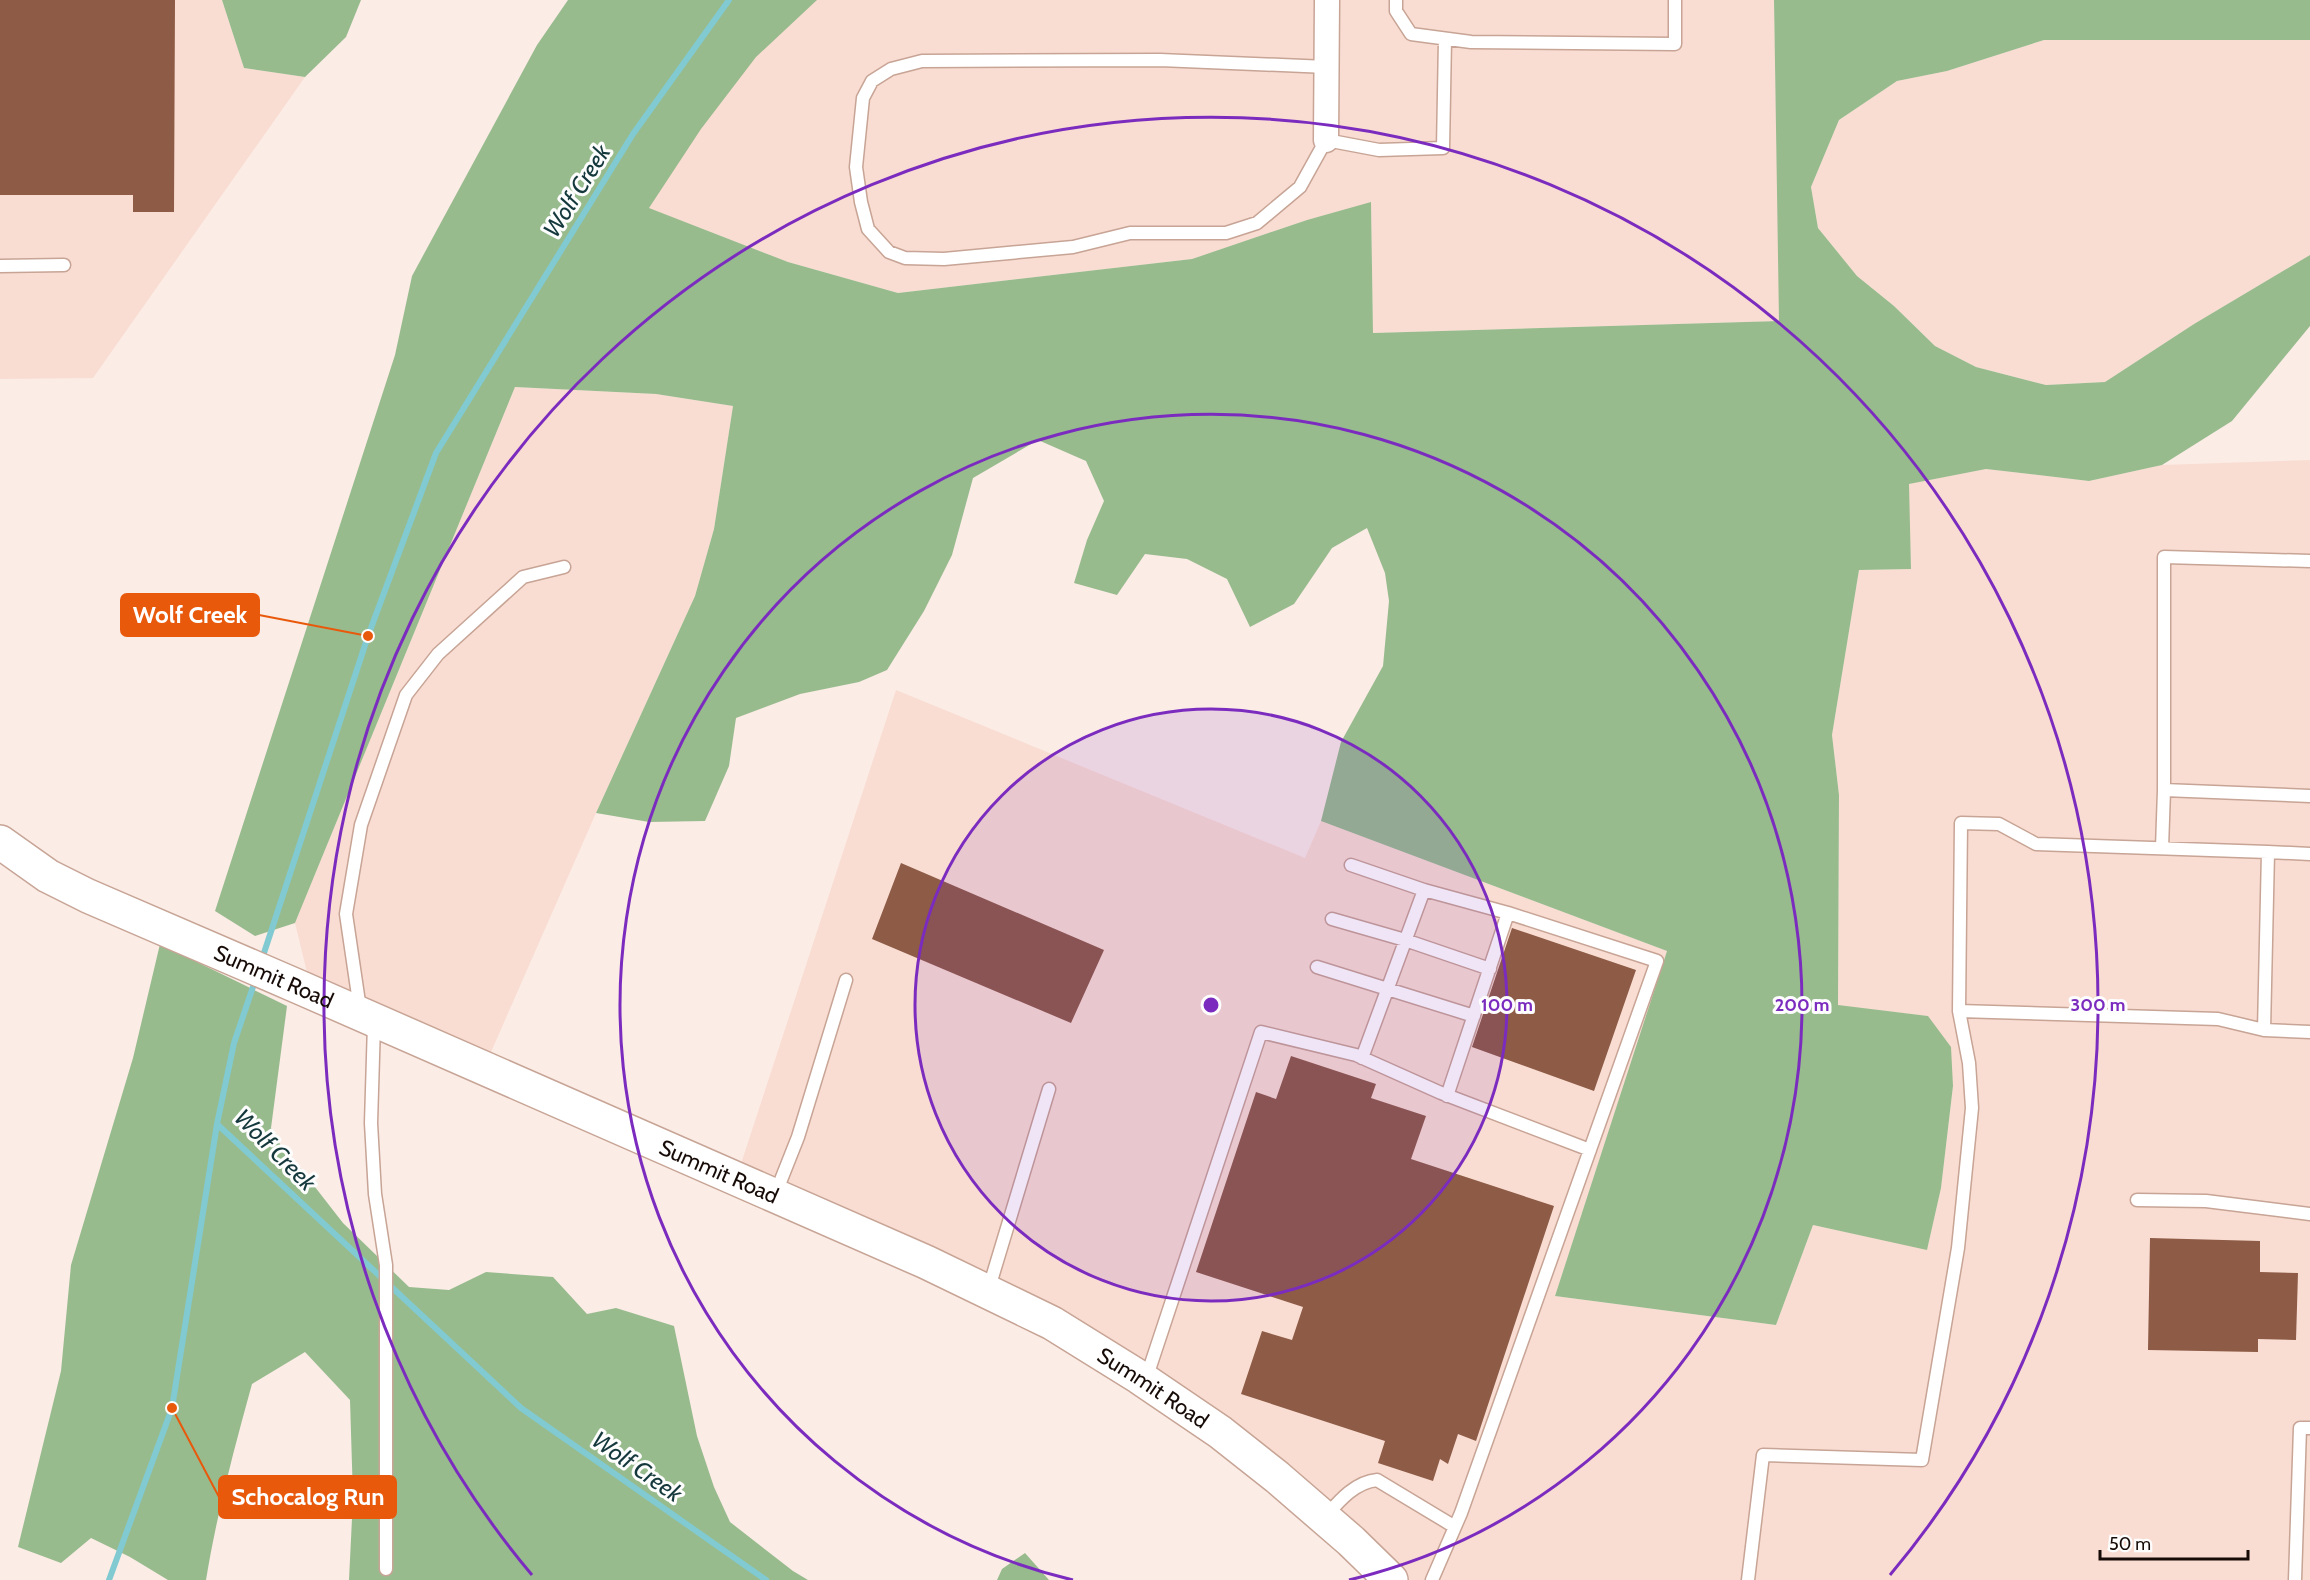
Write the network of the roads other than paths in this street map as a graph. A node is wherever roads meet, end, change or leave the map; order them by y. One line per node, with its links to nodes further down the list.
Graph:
1 (1327, 0): 5 (street)
2 (1396, 0): 4 (lane)
3 (1675, 0): 4 (lane)
4 (1445, 39): 6 (lane)
5 (1327, 67): 6 (street); 6 (lane)
6 (1326, 140)
7 (64, 265): 8 (lane)
8 (0, 266)
9 (2310, 561): 11 (lane)
10 (564, 567): 27 (lane)
11 (2164, 790): 12 (lane); 14 (lane)
12 (2310, 796)
13 (0, 842): 27 (street, Summit Road)
14 (2162, 848): 15 (lane); 26 (lane)
15 (2268, 852): 16 (lane); 29 (lane)
16 (2310, 854)
17 (1351, 865): 18 (lane)
18 (1424, 890): 19 (lane); 21 (lane)
19 (1508, 913): 23 (lane); 34 (lane)
20 (1332, 919): 21 (lane)
21 (1405, 940): 23 (lane); 25 (lane)
22 (1317, 967): 25 (lane)
23 (1490, 969): 28 (lane)
24 (846, 980): 35 (lane)
25 (1388, 990): 28 (lane); 31 (lane)
26 (1959, 1011): 29 (lane); 46 (lane)
27 (367, 1016): 35 (street, Summit Road); 43 (lane)
28 (1474, 1016): 33 (lane)
29 (2264, 1030): 30 (lane)
30 (2310, 1032)
31 (1362, 1058): 33 (lane); 39 (lane)
32 (1049, 1089): 38 (lane)
33 (1447, 1096): 34 (lane)
34 (1590, 1150): 42 (lane)
35 (775, 1196): 38 (street, Summit Road)
36 (2138, 1200): 37 (lane)
37 (2310, 1214)
38 (987, 1292): 39 (street, Summit Road)
39 (1145, 1380): 41 (street, Summit Road)
40 (2310, 1428): 47 (lane)
41 (1324, 1519): 42 (lane); 44 (street, Summit Road)
42 (1455, 1527): 45 (lane)
43 (386, 1569)
44 (1391, 1580)
45 (1432, 1580)
46 (1748, 1580)
47 (2295, 1580)

